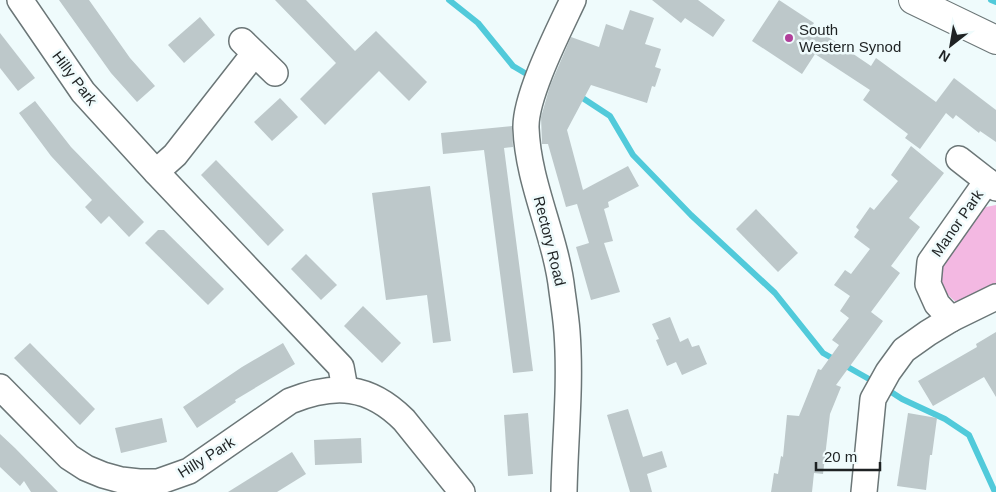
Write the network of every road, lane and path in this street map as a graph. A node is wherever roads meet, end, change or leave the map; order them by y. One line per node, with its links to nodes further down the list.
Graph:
1 (20, 0): 7 (street, Hilly Park)
2 (573, 0): 14 (street, Rectory Road)
3 (914, 0): 4 (main road)
4 (996, 40)
5 (275, 73): 7 (street)
6 (959, 159): 8 (street, Manor Park)
7 (156, 172): 12 (street, Hilly Park)
8 (992, 185): 10 (street, Manor Park)
9 (996, 297): 10 (street)
10 (950, 319): 15 (street)
11 (0, 387): 12 (street, Hilly Park)
12 (345, 389): 13 (street, Hilly Park)
13 (462, 492)
14 (564, 492)
15 (864, 492)

